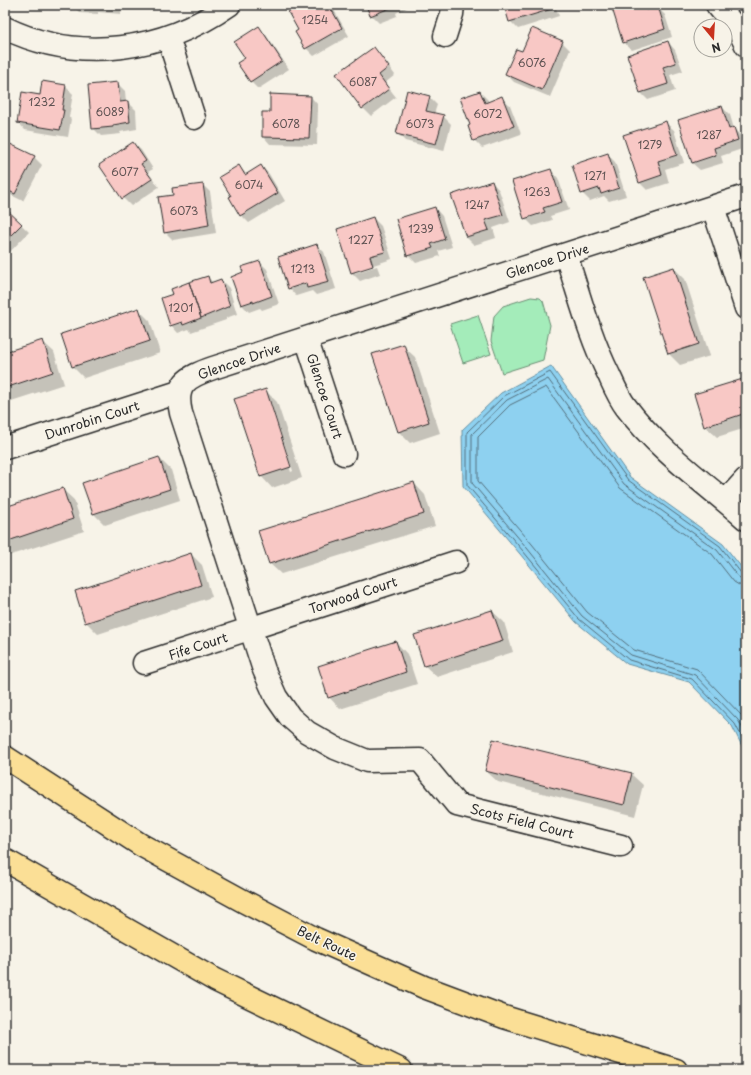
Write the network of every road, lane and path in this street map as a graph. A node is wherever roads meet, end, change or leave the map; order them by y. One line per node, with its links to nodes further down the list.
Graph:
1 (229, 5): 6 (street)
2 (452, 5): 5 (street)
3 (717, 5): 7 (street)
4 (6, 30): 6 (street)
5 (445, 36)
6 (168, 37): 8 (street)
7 (746, 45)
8 (194, 118)
9 (746, 196): 10 (street, Glencoe Drive)
10 (713, 207): 11 (street, Glencoe Drive); 12 (street)
11 (566, 255): 13 (street, Glencoe Drive); 18 (street)
12 (746, 308)
13 (306, 338): 14 (street, Glencoe Drive); 16 (street, Glencoe Court)
14 (179, 392): 15 (street, Dunrobin Court); 21 (street)
15 (5, 448)
16 (344, 454)
17 (746, 478): 18 (street)
18 (726, 501): 19 (street)
19 (746, 519)
20 (456, 562): 21 (street, Torwood Court)
21 (251, 628): 22 (street, Fife Court); 24 (street, Scots Field Court)
22 (144, 663)
23 (5, 757): 27 (highway, Belt Route)
24 (621, 846)
25 (5, 860): 26 (highway)
26 (401, 1070)
27 (676, 1070)

